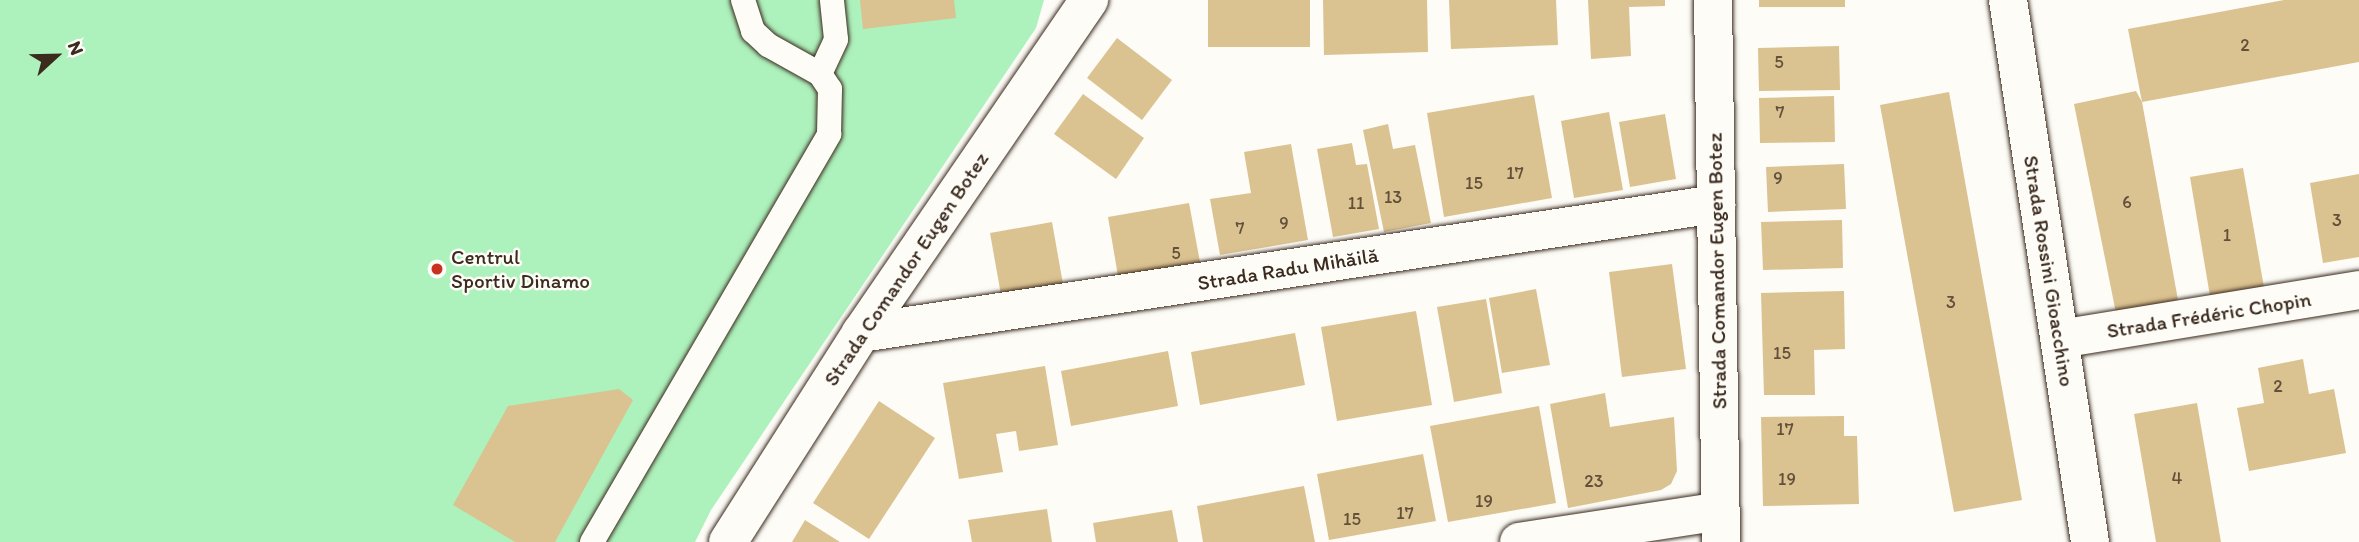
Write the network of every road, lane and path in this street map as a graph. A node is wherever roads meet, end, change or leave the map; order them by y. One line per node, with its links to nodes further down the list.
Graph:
1 (743, 0): 6 (lane)
2 (832, 0): 6 (lane)
3 (1089, 0): 9 (street, Strada Comandor Eugen Botez)
4 (1713, 0): 7 (street, Strada Comandor Eugen Botez)
5 (2008, 0): 10 (street, Strada Rossini Gioacchino)
6 (820, 74): 12 (lane)
7 (1716, 204): 9 (street, Strada Radu Mihăilă); 11 (street, Strada Comandor Eugen Botez)
8 (2359, 290): 10 (street, Strada Frédéric Chopin)
9 (861, 333): 13 (street, Strada Comandor Eugen Botez)
10 (2060, 340): 15 (street, Strada Rossini Gioacchino)
11 (1721, 526): 14 (street)
12 (592, 542)
13 (728, 542)
14 (1519, 542)
15 (2090, 542)

